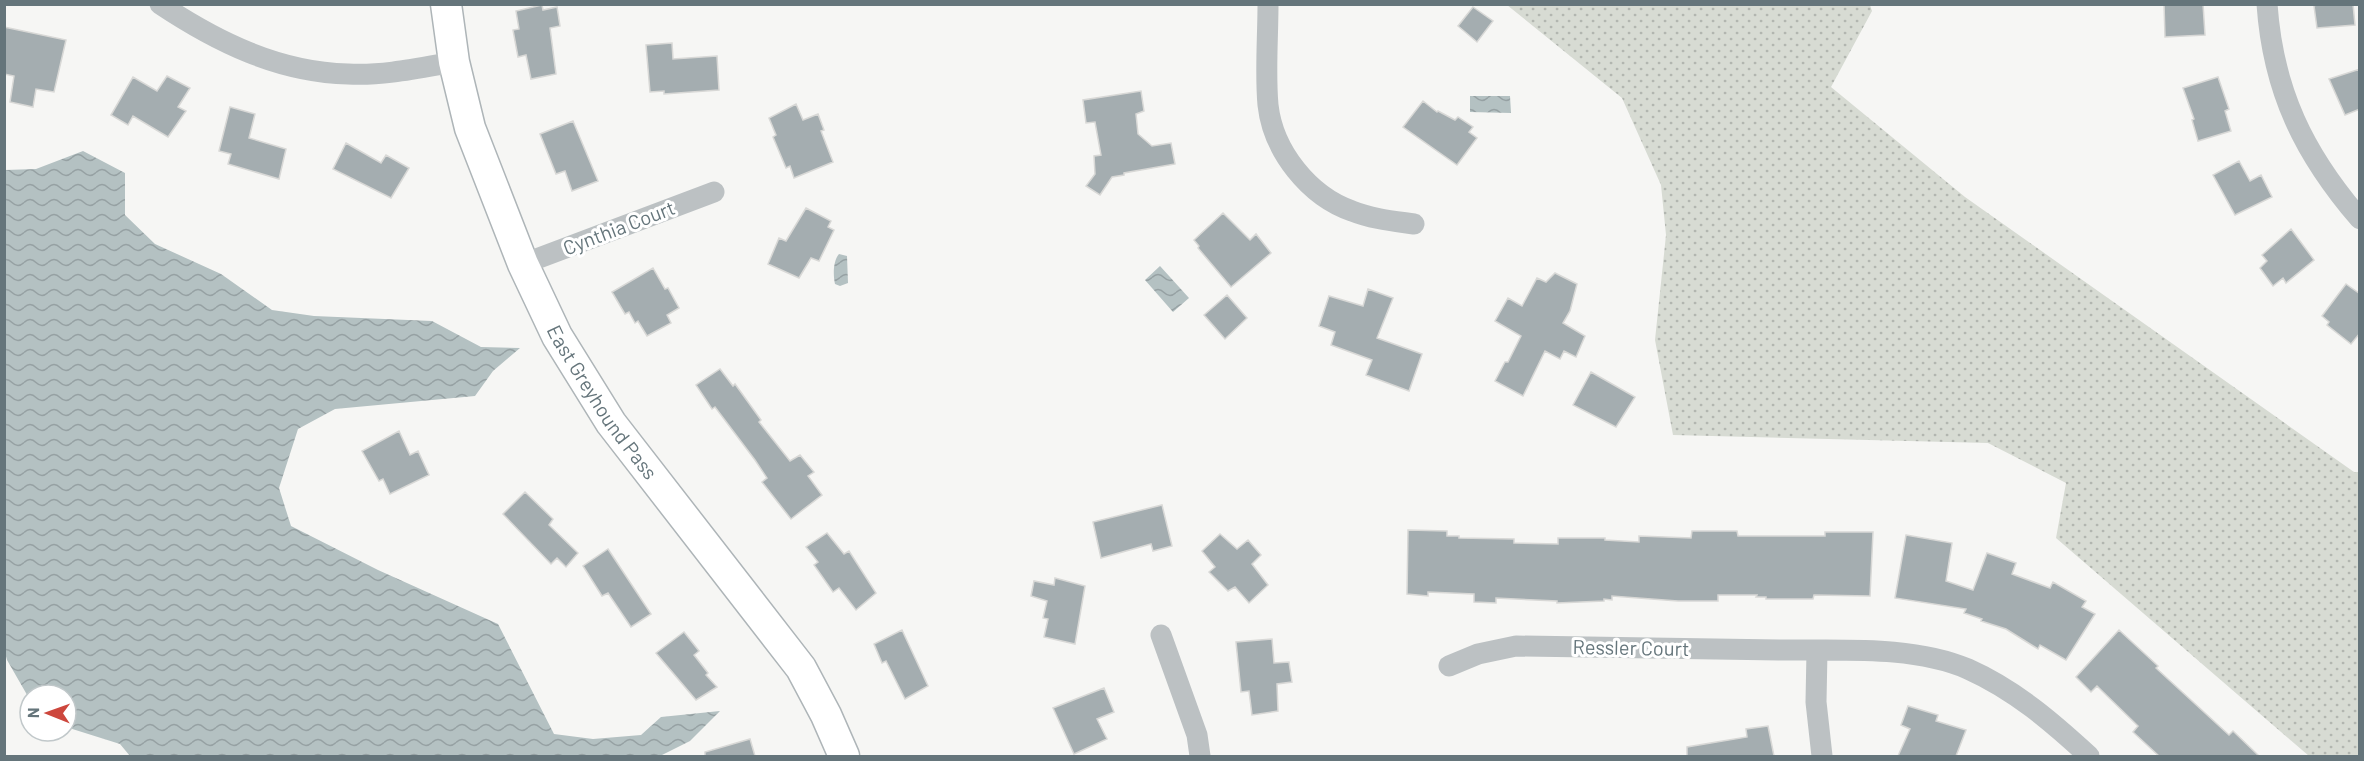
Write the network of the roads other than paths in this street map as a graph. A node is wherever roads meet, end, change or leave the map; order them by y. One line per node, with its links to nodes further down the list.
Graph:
1 (160, 4): 5 (street)
2 (446, 4): 5 (street, East Greyhound Pass)
3 (1268, 4): 8 (street)
4 (2267, 4): 7 (street)
5 (453, 62): 9 (street, East Greyhound Pass)
6 (714, 192): 9 (street, Cynthia Court)
7 (2360, 219)
8 (1414, 224)
9 (523, 264): 13 (street, East Greyhound Pass)
10 (1161, 635): 14 (street)
11 (1817, 651): 12 (street, Ressler Court); 15 (street); 16 (street, Ressler Court)
12 (1449, 666)
13 (844, 756)
14 (1200, 756)
15 (1822, 756)
16 (2089, 756)

